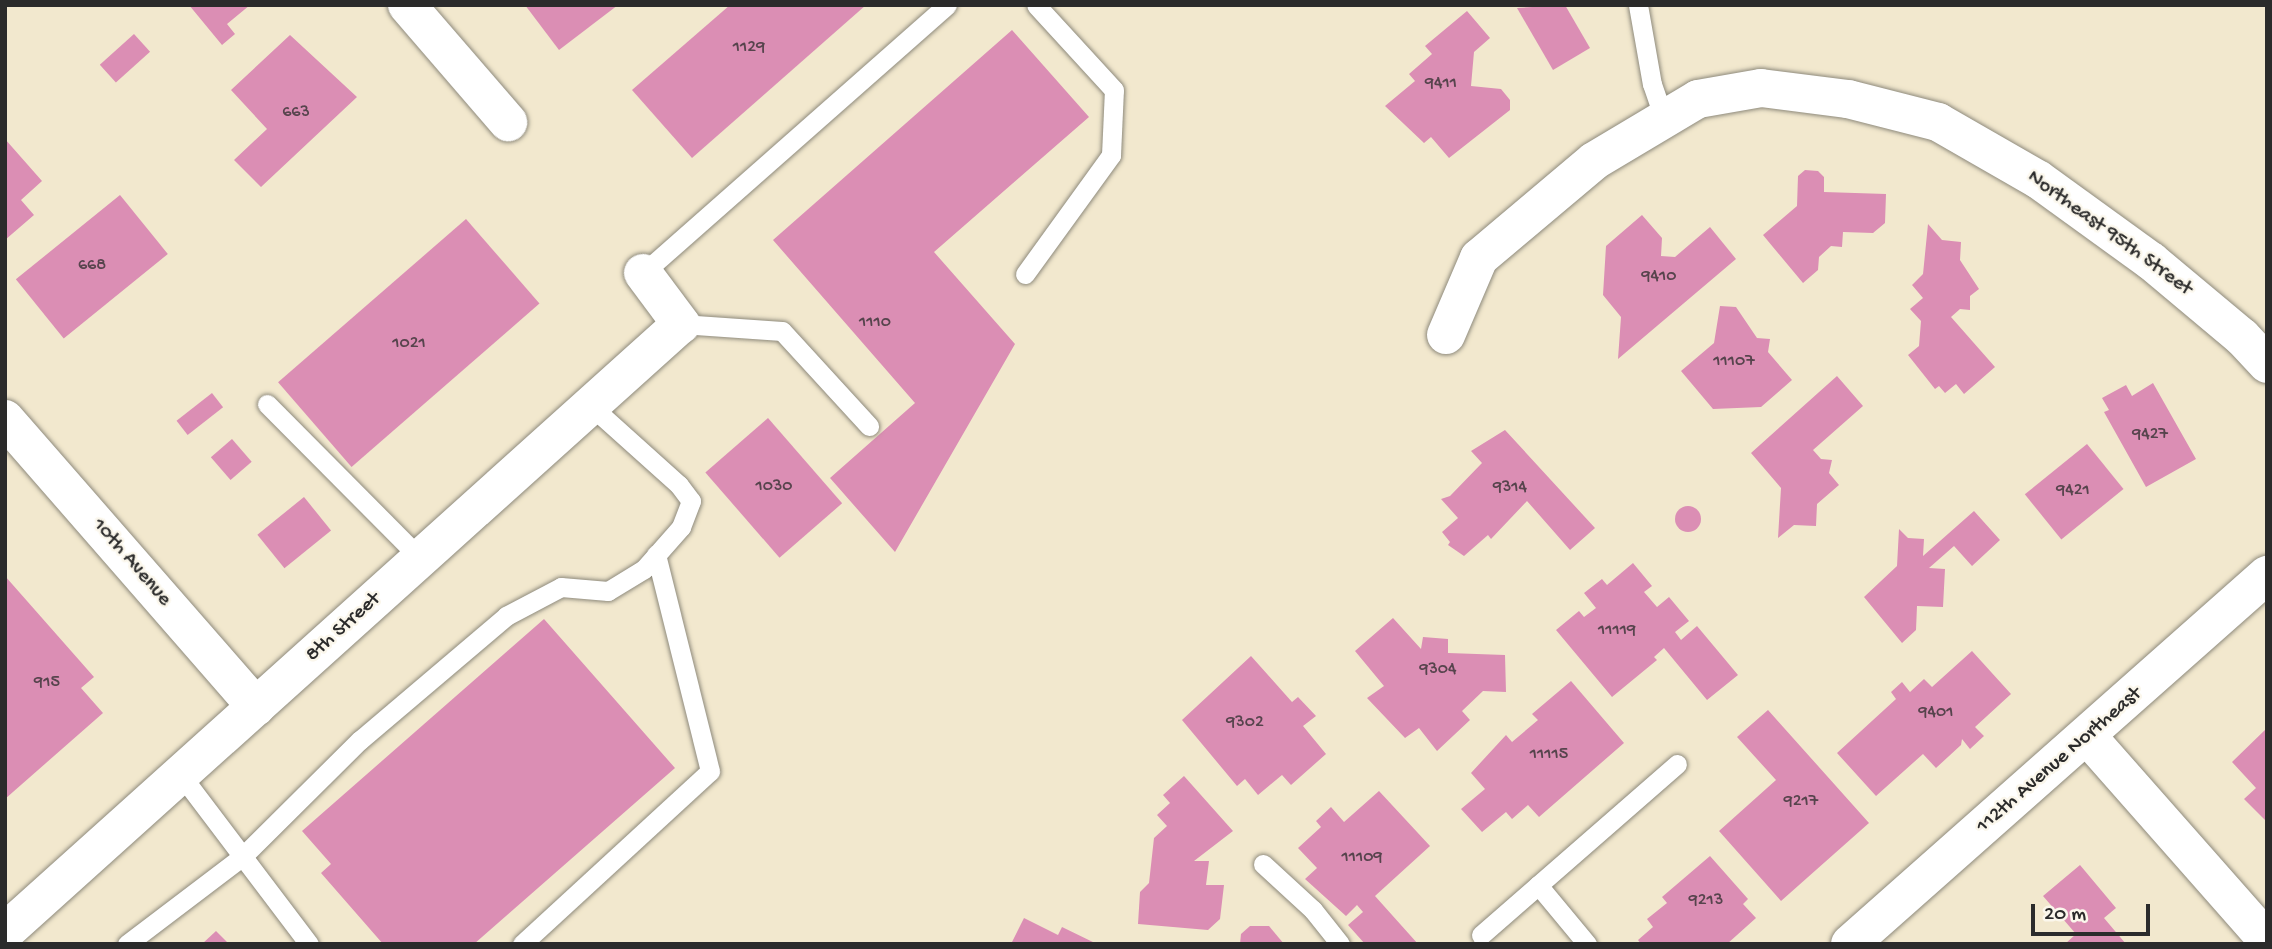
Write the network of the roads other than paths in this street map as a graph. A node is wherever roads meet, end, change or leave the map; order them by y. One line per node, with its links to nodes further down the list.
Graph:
1 (407, 5): 6 (street)
2 (947, 5): 7 (lane)
3 (1037, 5): 8 (lane)
4 (1638, 5): 5 (lane)
5 (1664, 119): 10 (street, Northeast 95th Street); 11 (street, Northeast 95th Street)
6 (508, 122)
7 (643, 274): 9 (street)
8 (1025, 274)
9 (681, 324): 13 (street, 8th Street); 15 (lane)
10 (1446, 335)
11 (2267, 364)
12 (267, 404): 17 (lane)
13 (591, 405): 16 (lane); 17 (street, 8th Street)
14 (5, 419): 19 (street, 10th Avenue)
15 (869, 426)
16 (656, 555): 23 (lane); 31 (lane)
17 (421, 559): 19 (street, 8th Street)
18 (2267, 575): 20 (street, 112th Avenue Northeast)
19 (256, 707): 22 (street, 8th Street)
20 (2088, 737): 28 (street); 34 (street, 112th Avenue Northeast)
21 (1677, 764): 25 (lane)
22 (181, 775): 23 (lane); 26 (street, 8th Street)
23 (243, 856): 29 (lane); 30 (lane)
24 (1263, 863): 32 (lane)
25 (1538, 885): 27 (lane); 33 (lane)
26 (5, 932)
27 (1481, 935)
28 (2267, 940)
29 (127, 944)
30 (310, 944)
31 (522, 944)
32 (1340, 944)
33 (1587, 944)
34 (1850, 944)

